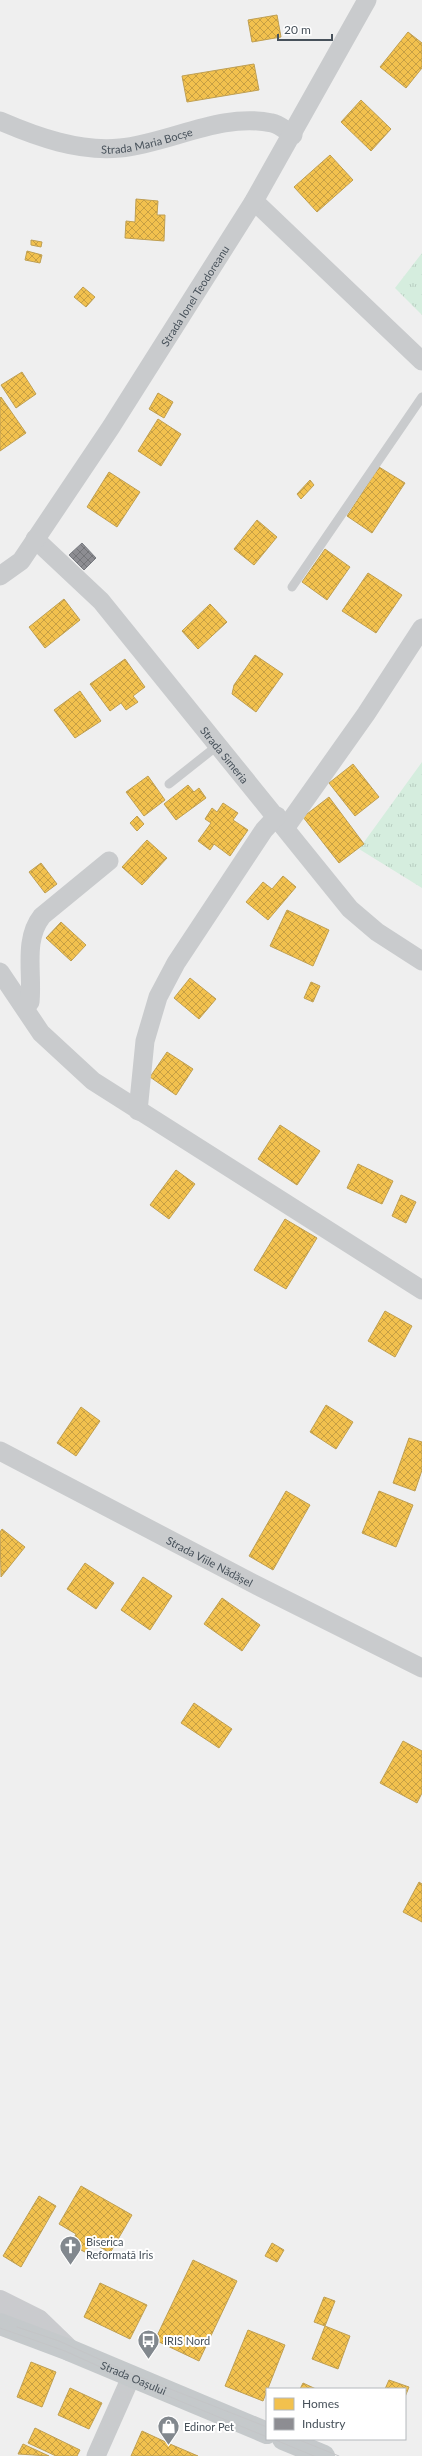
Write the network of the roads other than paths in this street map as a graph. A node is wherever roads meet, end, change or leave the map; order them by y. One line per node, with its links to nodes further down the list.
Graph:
1 (367, 0): 3 (street, Strada Ionel Teodoreanu)
2 (0, 121): 3 (street, Strada Maria Bocșe)
3 (293, 135): 4 (street, Strada Ionel Teodoreanu)
4 (254, 201): 5 (street); 7 (street, Strada Ionel Teodoreanu)
5 (422, 361)
6 (422, 397): 9 (lane)
7 (35, 539): 8 (street, Strada Ionel Teodoreanu); 11 (street, Strada Simeria)
8 (0, 576)
9 (292, 587)
10 (422, 628): 13 (street)
11 (217, 746): 12 (lane); 13 (street, Strada Simeria)
12 (169, 784)
13 (281, 822): 15 (street, Strada Simeria); 18 (street)
14 (108, 861): 17 (street)
15 (422, 961)
16 (0, 972): 17 (street)
17 (24, 1007): 18 (street)
18 (138, 1111): 19 (street)
19 (422, 1290)
20 (0, 1451): 21 (street, Strada Viile Nădășel)
21 (422, 1668)
22 (0, 2301): 24 (main road)
23 (0, 2324): 24 (main road, Strada Oașului)
24 (69, 2350): 25 (main road, Strada Oașului)
25 (131, 2377): 26 (main road, Strada Oașului); 28 (street)
26 (266, 2432)
27 (285, 2440): 29 (main road)
28 (96, 2456)
29 (324, 2456)

